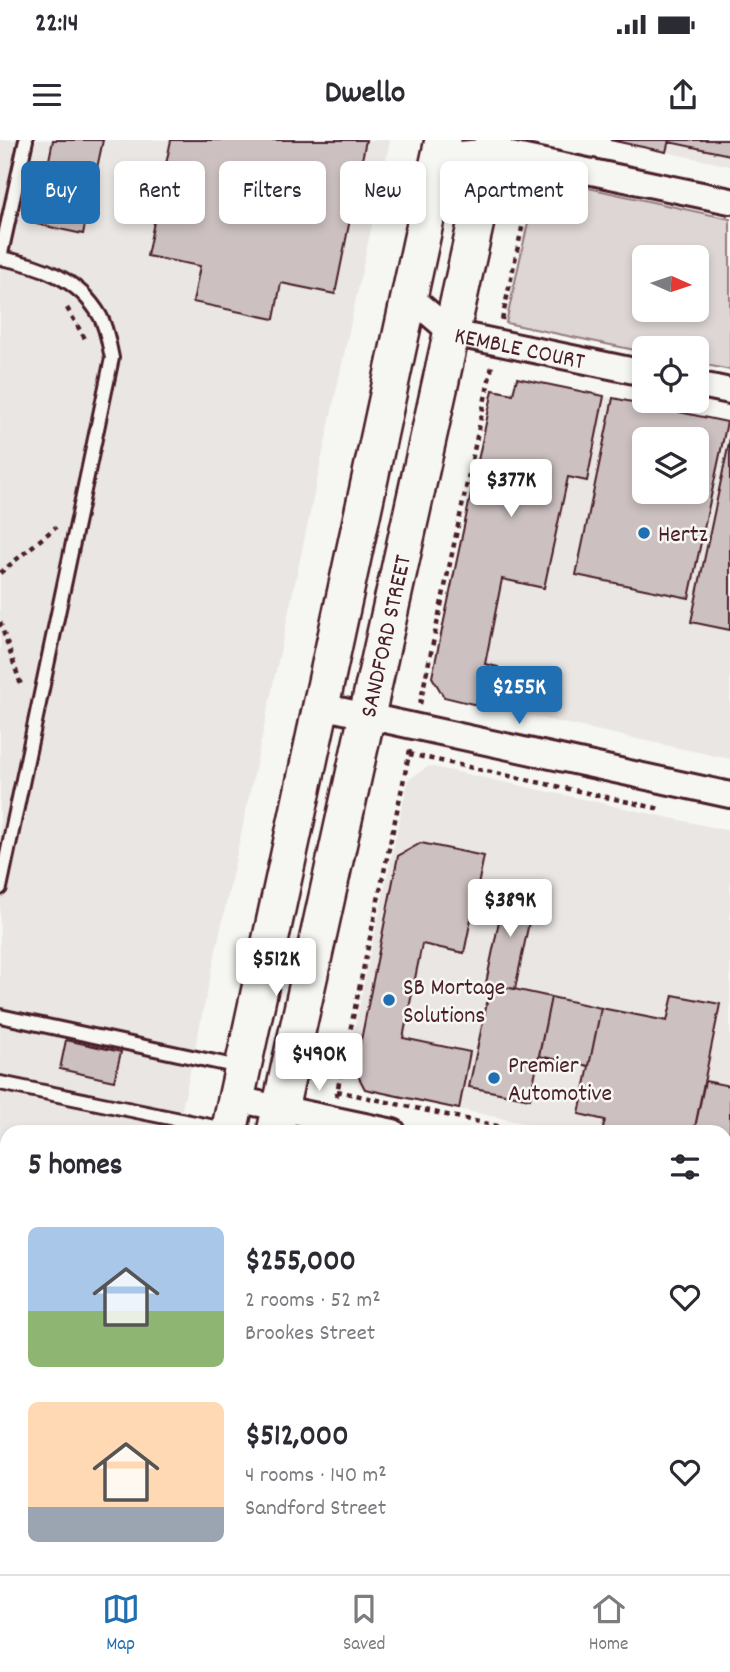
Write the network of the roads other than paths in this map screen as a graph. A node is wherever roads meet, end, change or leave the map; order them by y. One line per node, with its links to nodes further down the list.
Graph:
1 (26, 140): 5 (lane)
2 (493, 146): 3 (street); 4 (street); 7 (main road, SANDFORD STREET)
3 (441, 148): 6 (main road, SANDFORD STREET)
4 (730, 201)
5 (0, 258): 14 (lane)
6 (409, 296): 7 (street, KEMBLE COURT); 11 (main road, SANDFORD STREET)
7 (452, 333): 8 (street, KEMBLE COURT); 12 (main road, SANDFORD STREET)
8 (632, 370)
9 (709, 387): 10 (street)
10 (730, 391)
11 (321, 706): 12 (street); 17 (main road, SANDFORD STREET)
12 (367, 717): 13 (street); 18 (main road, SANDFORD STREET)
13 (730, 795)
14 (0, 888)
15 (0, 1016): 17 (lane)
16 (0, 1083): 17 (lane)
17 (234, 1107): 18 (street)
18 (278, 1120): 19 (street)
19 (360, 1125)

